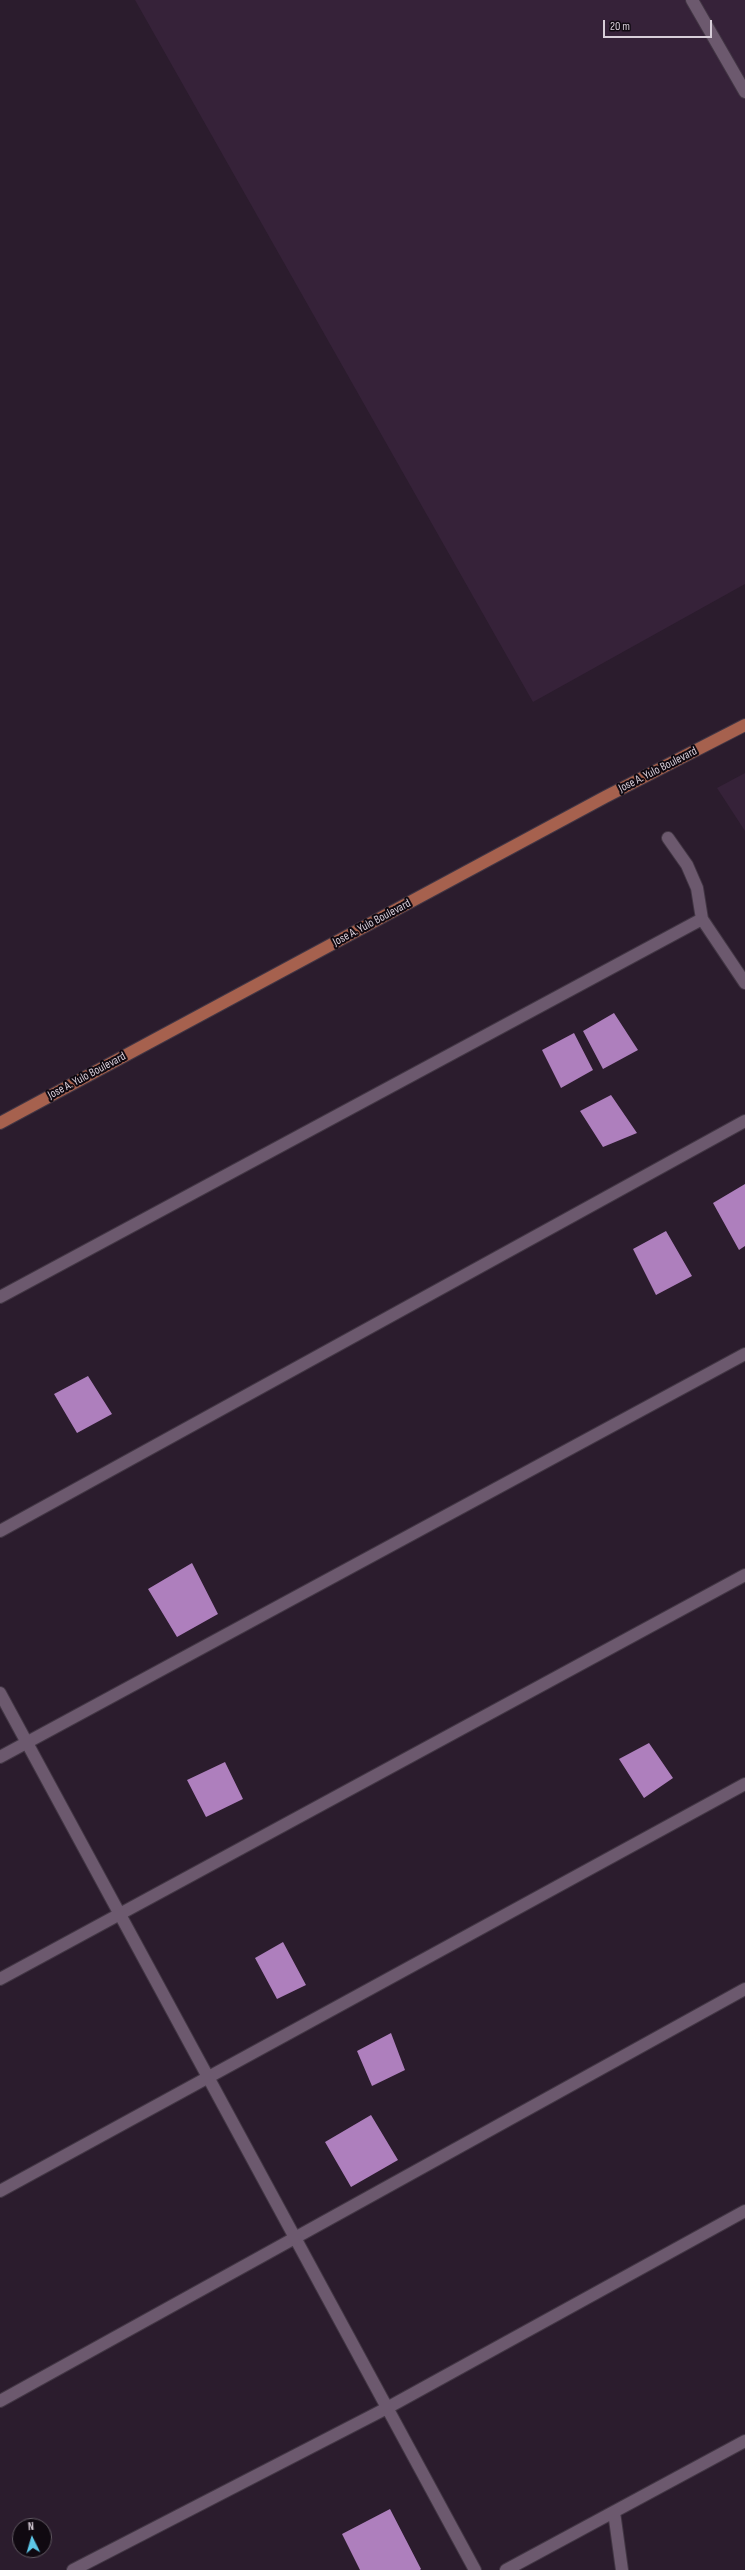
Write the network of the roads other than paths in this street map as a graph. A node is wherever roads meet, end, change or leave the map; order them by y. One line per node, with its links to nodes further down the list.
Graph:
1 (692, 0): 2 (street)
2 (745, 92)
3 (745, 725): 8 (main road, Jose A. Yulo Boulevard)
4 (668, 838): 5 (street)
5 (702, 919): 6 (street); 9 (street)
6 (745, 983)
7 (745, 1121): 11 (street)
8 (0, 1123)
9 (0, 1297)
10 (745, 1354): 14 (street)
11 (0, 1531)
12 (745, 1575): 17 (street)
13 (0, 1692): 14 (street)
14 (27, 1742): 15 (street); 17 (street)
15 (0, 1757)
16 (745, 1784): 20 (street)
17 (120, 1914): 18 (street); 20 (street)
18 (0, 1979)
19 (745, 1989): 23 (street)
20 (208, 2077): 21 (street); 23 (street)
21 (0, 2191)
22 (745, 2211): 25 (street)
23 (295, 2238): 24 (street); 25 (street)
24 (0, 2401)
25 (387, 2408): 28 (street); 29 (street)
26 (745, 2441): 27 (street)
27 (614, 2512): 30 (street); 31 (street)
28 (73, 2570)
29 (475, 2570)
30 (506, 2570)
31 (622, 2570)

